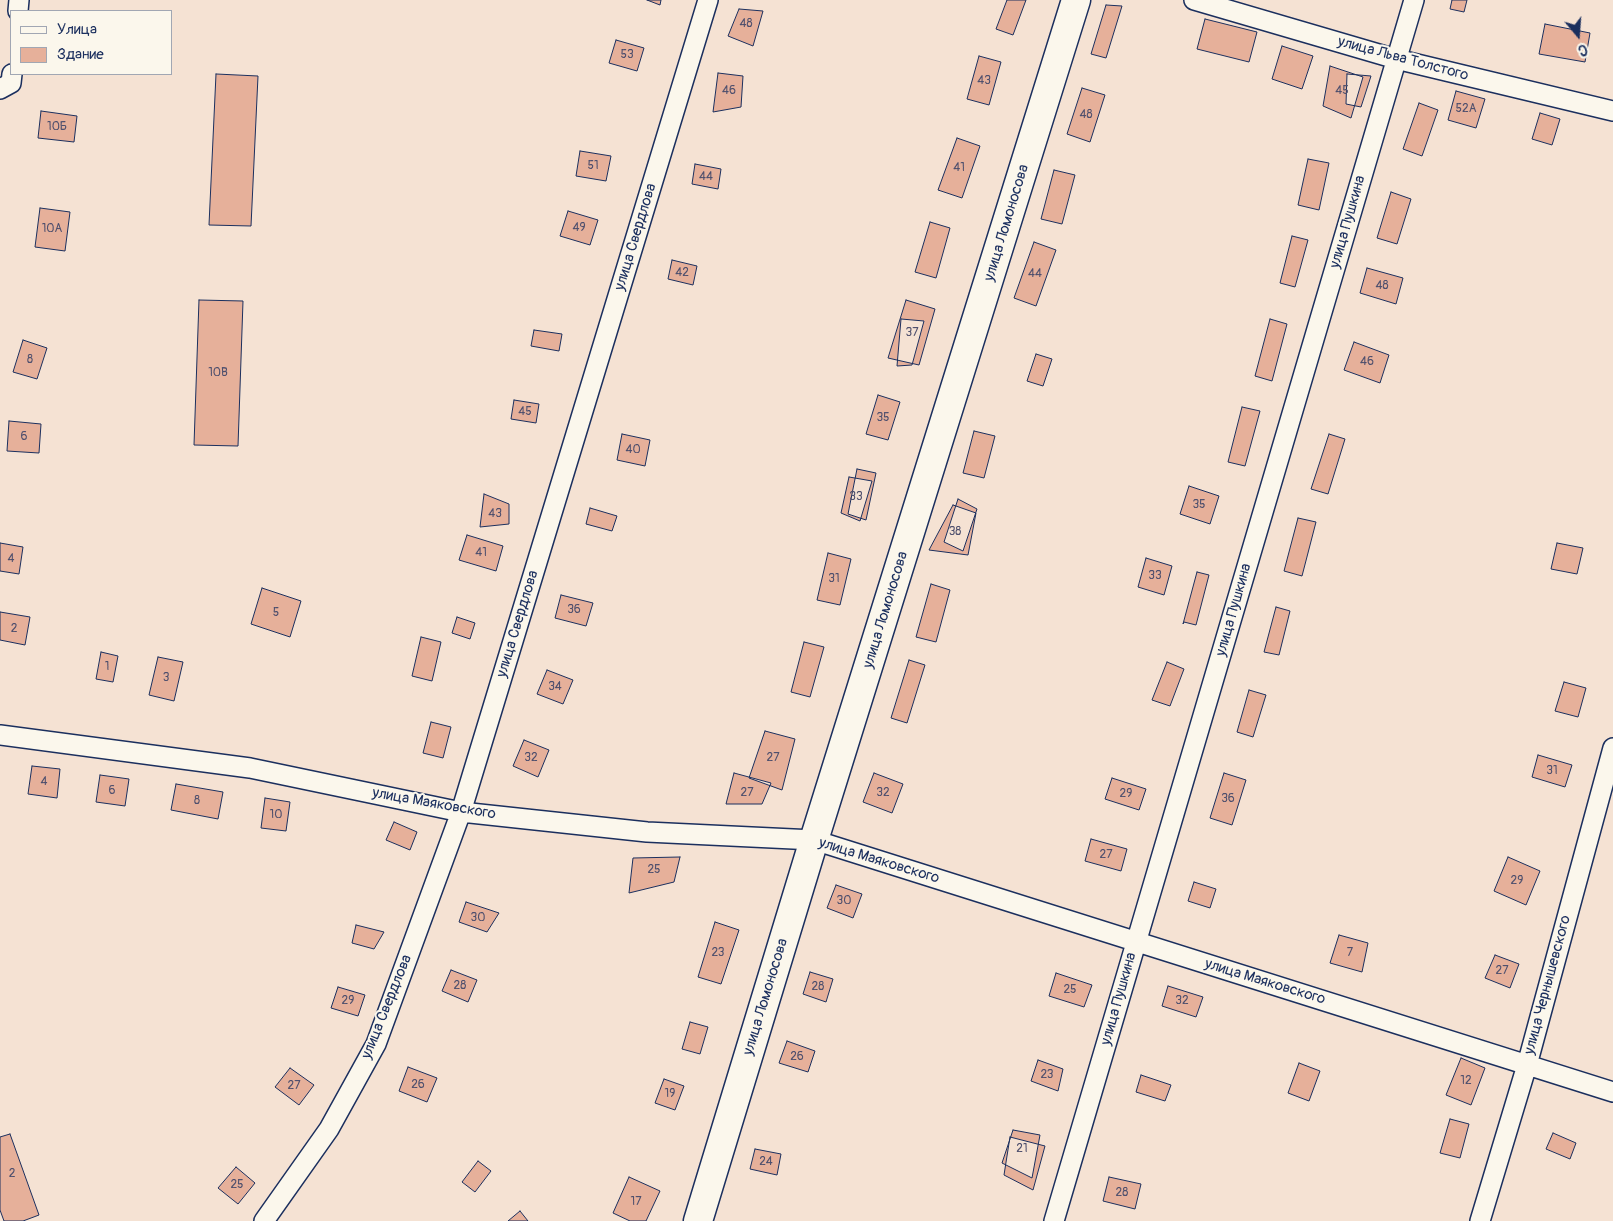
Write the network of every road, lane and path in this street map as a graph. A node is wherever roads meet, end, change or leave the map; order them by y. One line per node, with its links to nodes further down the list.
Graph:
1 (708, 0): 11 (street, улица Свердлова)
2 (1076, 0): 12 (street, улица Ломоносова)
3 (1194, 0): 5 (street, улица Льва Толстого)
4 (1414, 0): 5 (street, улица Пушкина)
5 (1396, 59): 8 (street, улица Льва Толстого); 13 (street, улица Пушкина)
6 (12, 75): 7 (street)
7 (0, 89)
8 (1613, 111)
9 (0, 735): 11 (street, улица Маяковского)
10 (1613, 748): 14 (street, улица Чернышевского)
11 (461, 812): 12 (street, улица Маяковского); 16 (street, улица Свердлова)
12 (814, 840): 13 (street, улица Маяковского); 17 (street, улица Ломоносова)
13 (1136, 942): 14 (street, улица Маяковского); 18 (street, улица Пушкина)
14 (1527, 1065): 15 (street, улица Маяковского); 19 (street, улица Чернышевского)
15 (1613, 1092)
16 (264, 1221)
17 (698, 1221)
18 (1054, 1221)
19 (1480, 1221)

